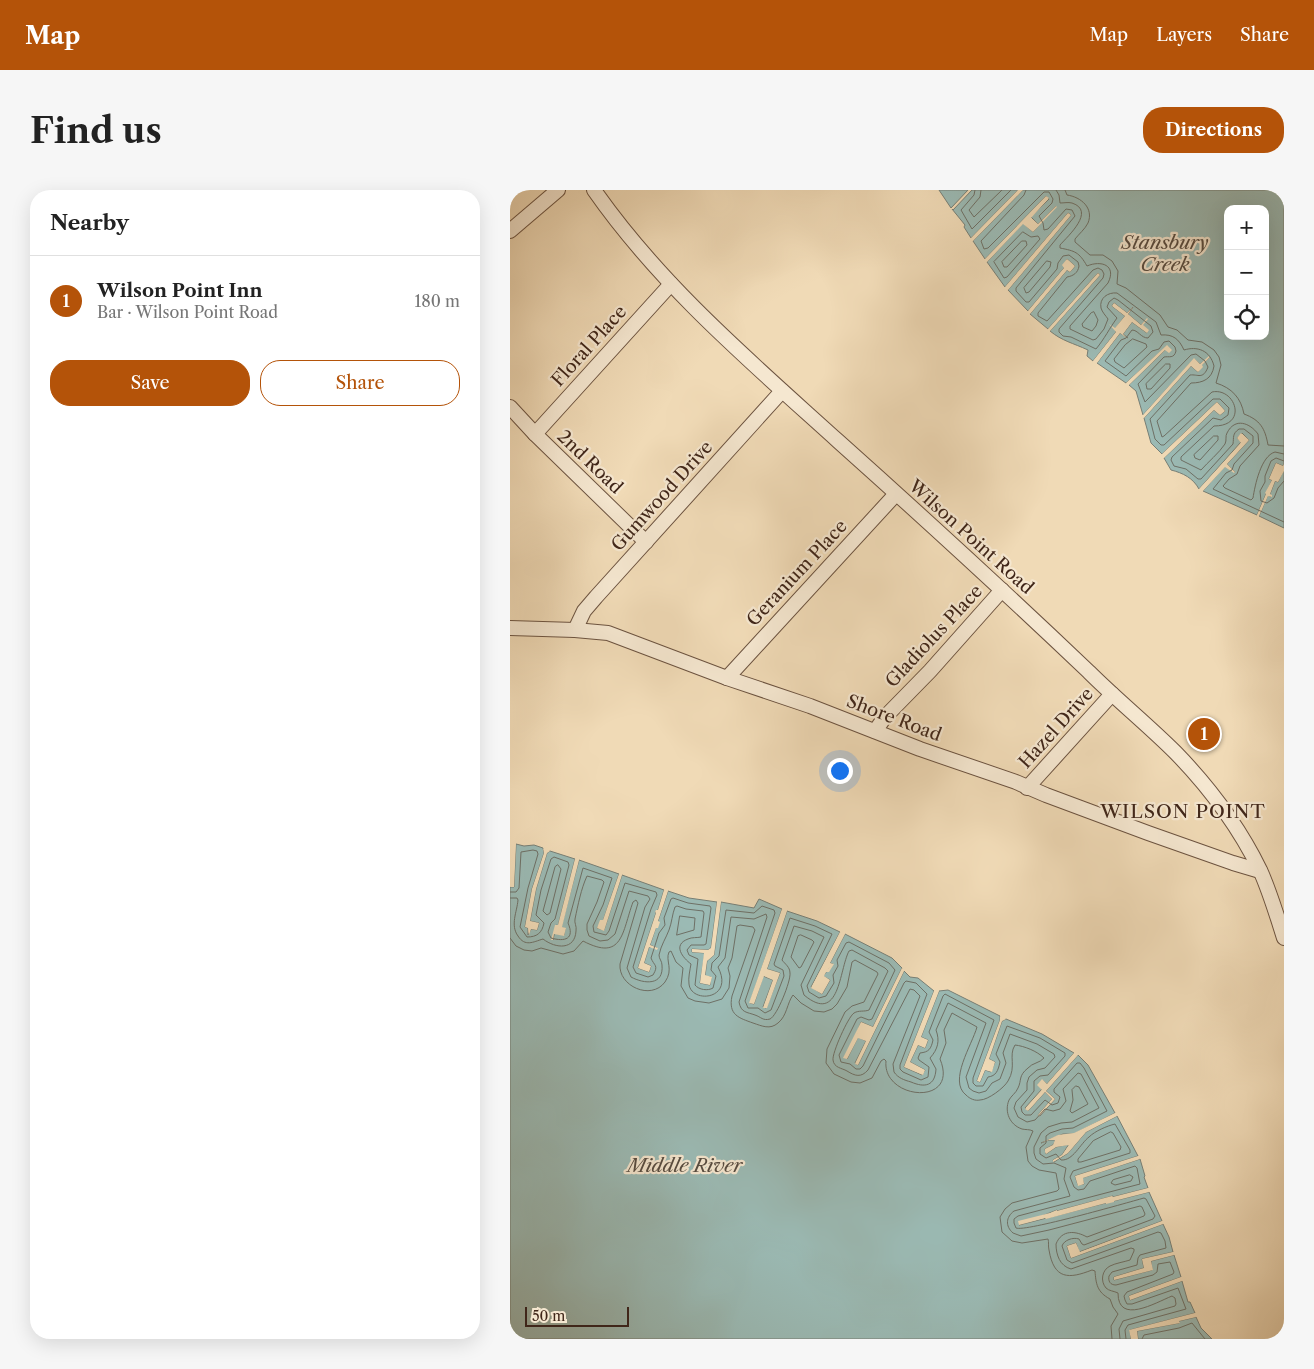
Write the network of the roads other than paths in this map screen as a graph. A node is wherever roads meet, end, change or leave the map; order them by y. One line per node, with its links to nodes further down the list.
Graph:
1 (558, 190): 3 (street)
2 (594, 190): 4 (street, Wilson Point Road)
3 (510, 231)
4 (671, 284): 5 (street, Wilson Point Road); 7 (street, Floral Place)
5 (782, 391): 8 (street, Wilson Point Road); 9 (street, Gumwood Drive)
6 (510, 407): 7 (street, 2nd Road)
7 (535, 434): 9 (street, 2nd Road)
8 (895, 495): 10 (street, Wilson Point Road); 13 (street, Geranium Place)
9 (646, 542): 12 (street, Gumwood Drive)
10 (1002, 590): 14 (street, Wilson Point Road); 15 (street, Gladiolus Place)
11 (511, 626): 12 (street, Shore Road)
12 (575, 630): 13 (street, Shore Road)
13 (726, 678): 15 (street, Shore Road)
14 (1112, 694): 16 (street, Hazel Drive); 17 (street, Wilson Point Road)
15 (875, 731): 16 (street, Shore Road)
16 (1027, 788): 17 (street, Shore Road)
17 (1260, 871): 18 (street, Wilson Point Road)
18 (1284, 938)

